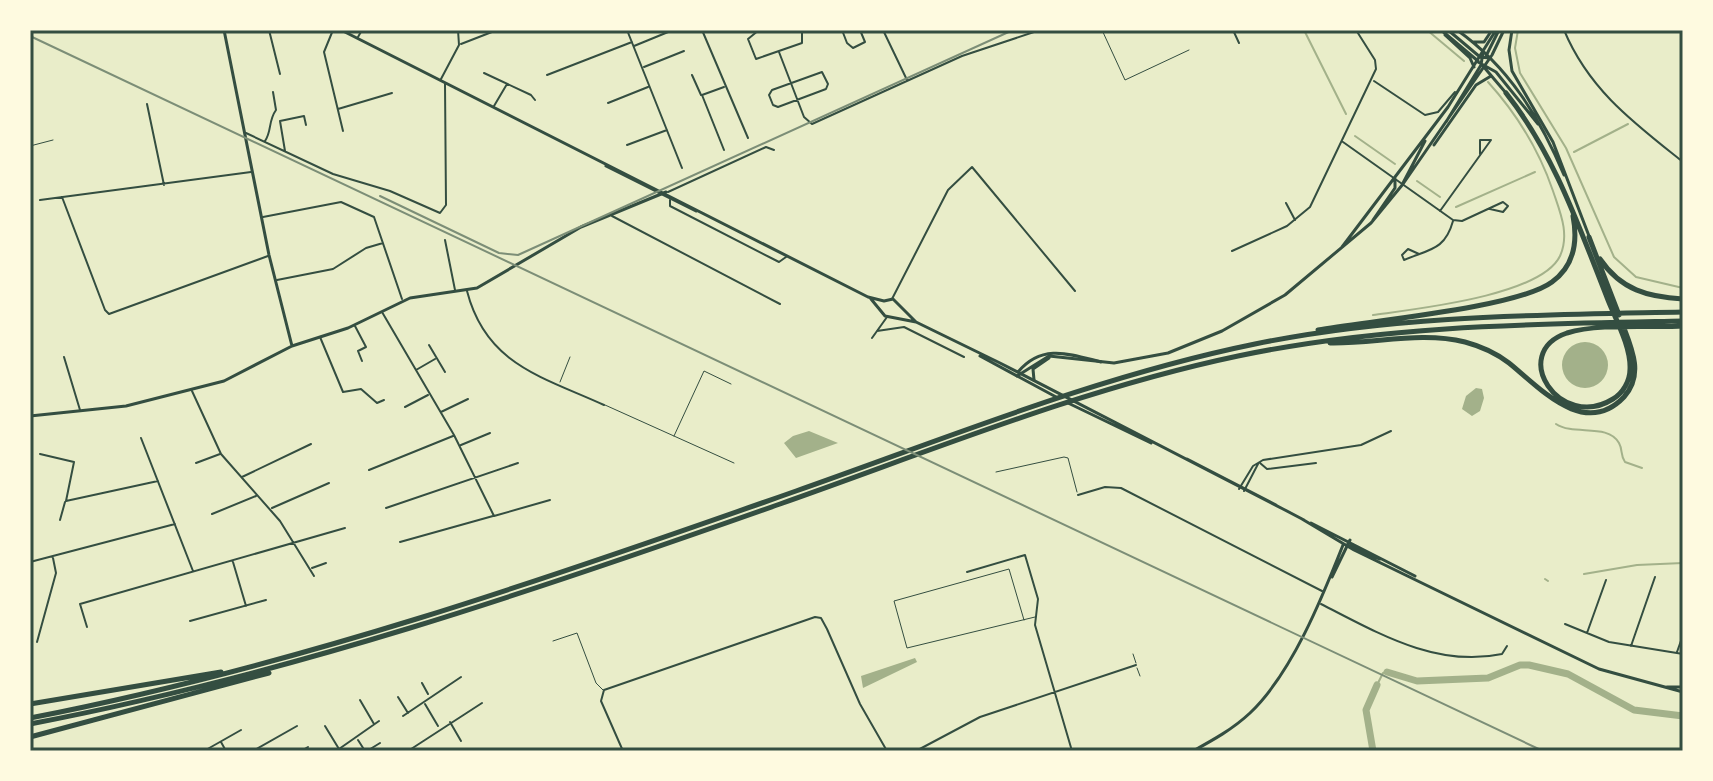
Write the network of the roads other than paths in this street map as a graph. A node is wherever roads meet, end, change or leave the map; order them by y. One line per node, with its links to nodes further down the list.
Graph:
1 (224, 30): 64 (street)
2 (269, 30): 35 (street)
3 (333, 30): 60 (street)
4 (341, 30): 25 (street)
5 (362, 30): 25 (street)
6 (458, 30): 29 (street)
7 (497, 30): 29 (street)
8 (627, 30): 28 (street)
9 (673, 30): 28 (street)
10 (702, 30): 48 (street)
11 (759, 30): 32 (street)
12 (802, 30): 32 (street)
13 (842, 30): 14 (street)
14 (860, 30)
15 (883, 30): 45 (street)
16 (1040, 30): 45 (street)
17 (1102, 30): 30 (lane)
18 (1233, 30): 27 (street)
19 (1356, 30): 43 (street)
20 (1457, 30): 26 (street)
21 (1498, 30): 26 (street); 33 (street); 33 (street)
22 (1512, 30): 84 (street)
23 (1564, 30): 77 (street)
24 (1444, 31): 33 (street); 36 (street)
25 (358, 38): 44 (street)
26 (1473, 42): 33 (street)
27 (1239, 43)
28 (632, 44): 34 (street); 40 (street)
29 (459, 45): 44 (street)
30 (1189, 50)
31 (684, 51): 34 (street)
32 (779, 52): 47 (street)
33 (1484, 60): 36 (street); 42 (street); 72 (street); 84 (street)
34 (642, 67): 49 (street)
35 (278, 68): 37 (street); 39 (street)
36 (1473, 68): 50 (street)
37 (273, 70)
38 (484, 73): 46 (street)
39 (280, 74)
40 (547, 75)
41 (692, 75): 54 (street)
42 (1491, 76): 53 (street); 72 (street)
43 (1372, 80): 50 (street); 69 (street)
44 (443, 81): 59 (street); 75 (street)
45 (907, 81): 56 (street)
46 (507, 83): 55 (street); 59 (street)
47 (790, 83): 56 (street); 56 (street); 56 (street)
48 (726, 86): 54 (street); 66 (street)
49 (650, 87): 57 (street); 62 (street)
50 (1460, 90): 65 (street)
51 (273, 92): 68 (street)
52 (392, 93): 60 (street)
53 (1506, 93): 87 (highway)
54 (702, 95): 73 (street)
55 (535, 100)
56 (797, 100)
57 (608, 103)
58 (147, 104): 83 (street)
59 (494, 107): 78 (street)
60 (337, 109): 63 (street)
61 (306, 125): 75 (street)
62 (667, 130): 70 (street); 79 (street)
63 (343, 131)
64 (246, 133): 68 (street); 80 (street)
65 (1426, 137): 81 (street); 82 (street)
66 (748, 138)
67 (53, 140): 71 (lane)
68 (264, 142): 75 (street)
69 (1343, 142): 81 (street); 98 (street)
70 (627, 145)
71 (30, 146)
72 (1429, 147): 82 (street)
73 (724, 150)
74 (774, 150): 85 (street)
75 (284, 152)
76 (1480, 154): 93 (street)
77 (1683, 162)
78 (602, 163): 85 (street); 86 (street)
79 (682, 168)
80 (252, 172): 83 (street); 96 (street)
81 (1395, 179): 82 (street); 99 (street); 104 (street)
82 (1403, 184): 93 (street); 99 (street)
83 (164, 186): 88 (street)
84 (1569, 186): 100 (street)
85 (666, 192): 86 (street); 94 (street)
86 (659, 195): 90 (street); 95 (street)
87 (1567, 196): 112 (highway); 132 (highway)
88 (62, 197): 89 (street); 106 (street)
89 (40, 200)
90 (670, 200): 94 (street); 107 (street)
91 (1286, 203): 98 (street)
92 (1490, 209): 97 (street)
93 (1440, 211): 97 (street)
94 (703, 214): 107 (street)
95 (611, 215): 109 (street); 118 (street)
96 (263, 217): 102 (street); 106 (street)
97 (1453, 220): 105 (street)
98 (1295, 221): 103 (street)
99 (1371, 223): 104 (street)
100 (1589, 237): 112 (highway); 114 (highway)
101 (445, 240): 111 (street)
102 (383, 243): 108 (street); 115 (street)
103 (1232, 251)
104 (1337, 253): 144 (street)
105 (1419, 254)
106 (269, 255): 108 (street)
107 (787, 256): 113 (street)
108 (277, 280): 136 (street)
109 (467, 291): 111 (street); 149 (street)
110 (1075, 291): 116 (street)
111 (456, 292): 115 (street)
112 (1608, 294): 133 (highway)
113 (868, 297): 117 (street); 119 (street)
114 (1683, 299)
115 (402, 300): 121 (street)
116 (894, 300): 117 (street); 120 (street)
117 (884, 301): 119 (street)
118 (780, 304)
119 (881, 307): 123 (street)
120 (900, 309): 124 (street); 125 (street)
121 (381, 311): 127 (street); 145 (street)
122 (1683, 312): 132 (highway)
123 (885, 316): 124 (street); 128 (street)
124 (895, 316): 125 (street)
125 (916, 322): 147 (street)
126 (1683, 324): 131 (highway); 133 (highway)
127 (354, 325): 129 (street); 137 (street)
128 (877, 331): 130 (street); 141 (street)
129 (320, 337): 136 (street); 154 (street)
130 (872, 338)
131 (1313, 342): 133 (highway); 229 (highway)
132 (1255, 344): 228 (highway)
133 (1628, 344)
134 (356, 345): 137 (street)
135 (429, 345): 142 (street)
136 (292, 346): 151 (street)
137 (358, 351): 143 (street)
138 (1058, 355): 144 (street); 147 (street); 148 (street)
139 (64, 357): 157 (street)
140 (570, 357): 149 (lane)
141 (964, 357)
142 (436, 358): 145 (street); 146 (street)
143 (362, 361)
144 (1101, 362): 147 (street)
145 (415, 370): 152 (street)
146 (445, 372)
147 (1018, 374): 148 (street); 167 (street)
148 (1034, 380): 167 (street)
149 (559, 384): 155 (street)
150 (731, 384): 163 (lane)
151 (192, 391): 157 (street); 169 (street)
152 (429, 394): 156 (street); 158 (street)
153 (468, 399): 158 (street)
154 (384, 400)
155 (604, 405): 163 (lane)
156 (405, 407)
157 (81, 412): 159 (street)
158 (440, 413): 162 (street)
159 (30, 416)
160 (1391, 431): 170 (street)
161 (490, 433): 166 (street)
162 (454, 435): 166 (street); 175 (street)
163 (674, 436): 173 (lane)
164 (141, 438): 179 (street)
165 (311, 444): 178 (street)
166 (460, 446): 177 (street)
167 (1162, 448): 181 (street)
168 (40, 454): 185 (street)
169 (221, 454): 171 (street); 178 (street)
170 (1259, 462): 174 (street); 181 (street)
171 (196, 463)
172 (518, 463): 177 (street)
173 (734, 463)
174 (1316, 463)
175 (369, 470)
176 (996, 472): 182 (lane)
177 (476, 476): 186 (street); 189 (street)
178 (241, 477): 183 (street)
179 (158, 481): 185 (street); 192 (street)
180 (329, 483): 187 (street)
181 (1243, 488): 190 (street)
182 (1078, 495): 210 (street)
183 (257, 496): 187 (street); 188 (street)
184 (550, 500): 189 (street)
185 (66, 501): 191 (street)
186 (386, 508)
187 (270, 509): 194 (street)
188 (212, 514)
189 (494, 516): 195 (street)
190 (1302, 519): 196 (street); 197 (street)
191 (60, 520)
192 (175, 524): 198 (street); 203 (street)
193 (345, 528): 194 (street)
194 (295, 542): 199 (street); 202 (street)
195 (400, 542)
196 (1349, 544): 197 (street); 207 (street); 207 (street); 209 (street)
197 (1343, 545): 209 (street)
198 (53, 556): 200 (street); 222 (street)
199 (233, 561): 203 (street); 213 (street)
200 (30, 562)
201 (326, 563): 202 (street)
202 (310, 569): 205 (street)
203 (194, 572): 218 (street)
204 (967, 572): 214 (street)
205 (314, 576)
206 (1655, 577): 224 (street)
207 (1421, 580): 235 (street)
208 (1606, 580): 219 (street)
209 (1328, 584): 210 (street)
210 (1323, 592): 212 (street)
211 (266, 600): 213 (street)
212 (1318, 603): 223 (street); 270 (street)
213 (246, 606): 216 (street)
214 (1035, 617): 215 (lane); 236 (street)
215 (1024, 620): 215 (lane)
216 (190, 621)
217 (1565, 624): 219 (street)
218 (87, 627)
219 (1587, 634): 224 (street)
220 (1683, 635): 225 (street)
221 (553, 641): 234 (lane)
222 (37, 642)
223 (1507, 646)
224 (1631, 647): 225 (street)
225 (1677, 653): 227 (street)
226 (1133, 654): 230 (lane)
227 (1683, 654)
228 (273, 662): 242 (highway); 245 (highway)
229 (300, 663): 248 (highway); 254 (highway)
230 (1136, 665): 231 (lane); 236 (street)
231 (1140, 676)
232 (461, 677): 237 (street)
233 (422, 683): 237 (street)
234 (604, 690): 266 (street); 267 (street)
235 (1683, 690)
236 (1054, 692): 268 (street); 269 (street)
237 (429, 695): 240 (street)
238 (398, 697): 243 (street)
239 (360, 700): 249 (street)
240 (425, 703): 243 (street); 252 (street)
241 (482, 703): 247 (street)
242 (30, 704)
243 (408, 713): 244 (street)
244 (403, 716)
245 (30, 718)
246 (379, 721): 249 (street)
247 (450, 722): 252 (street); 257 (street)
248 (30, 724)
249 (374, 724): 255 (street)
250 (297, 726): 263 (street)
251 (325, 726): 255 (street)
252 (439, 728): 260 (street)
253 (241, 730): 256 (street)
254 (30, 737)
255 (358, 739): 265 (street)
256 (220, 741): 261 (street); 262 (street)
257 (461, 741)
258 (380, 743): 265 (street)
259 (308, 747): 264 (street)
260 (410, 750)
261 (204, 751)
262 (226, 751)
263 (253, 751)
264 (301, 751)
265 (366, 751)
266 (623, 751)
267 (887, 751)
268 (916, 751)
269 (1072, 751)
270 (1193, 751)

